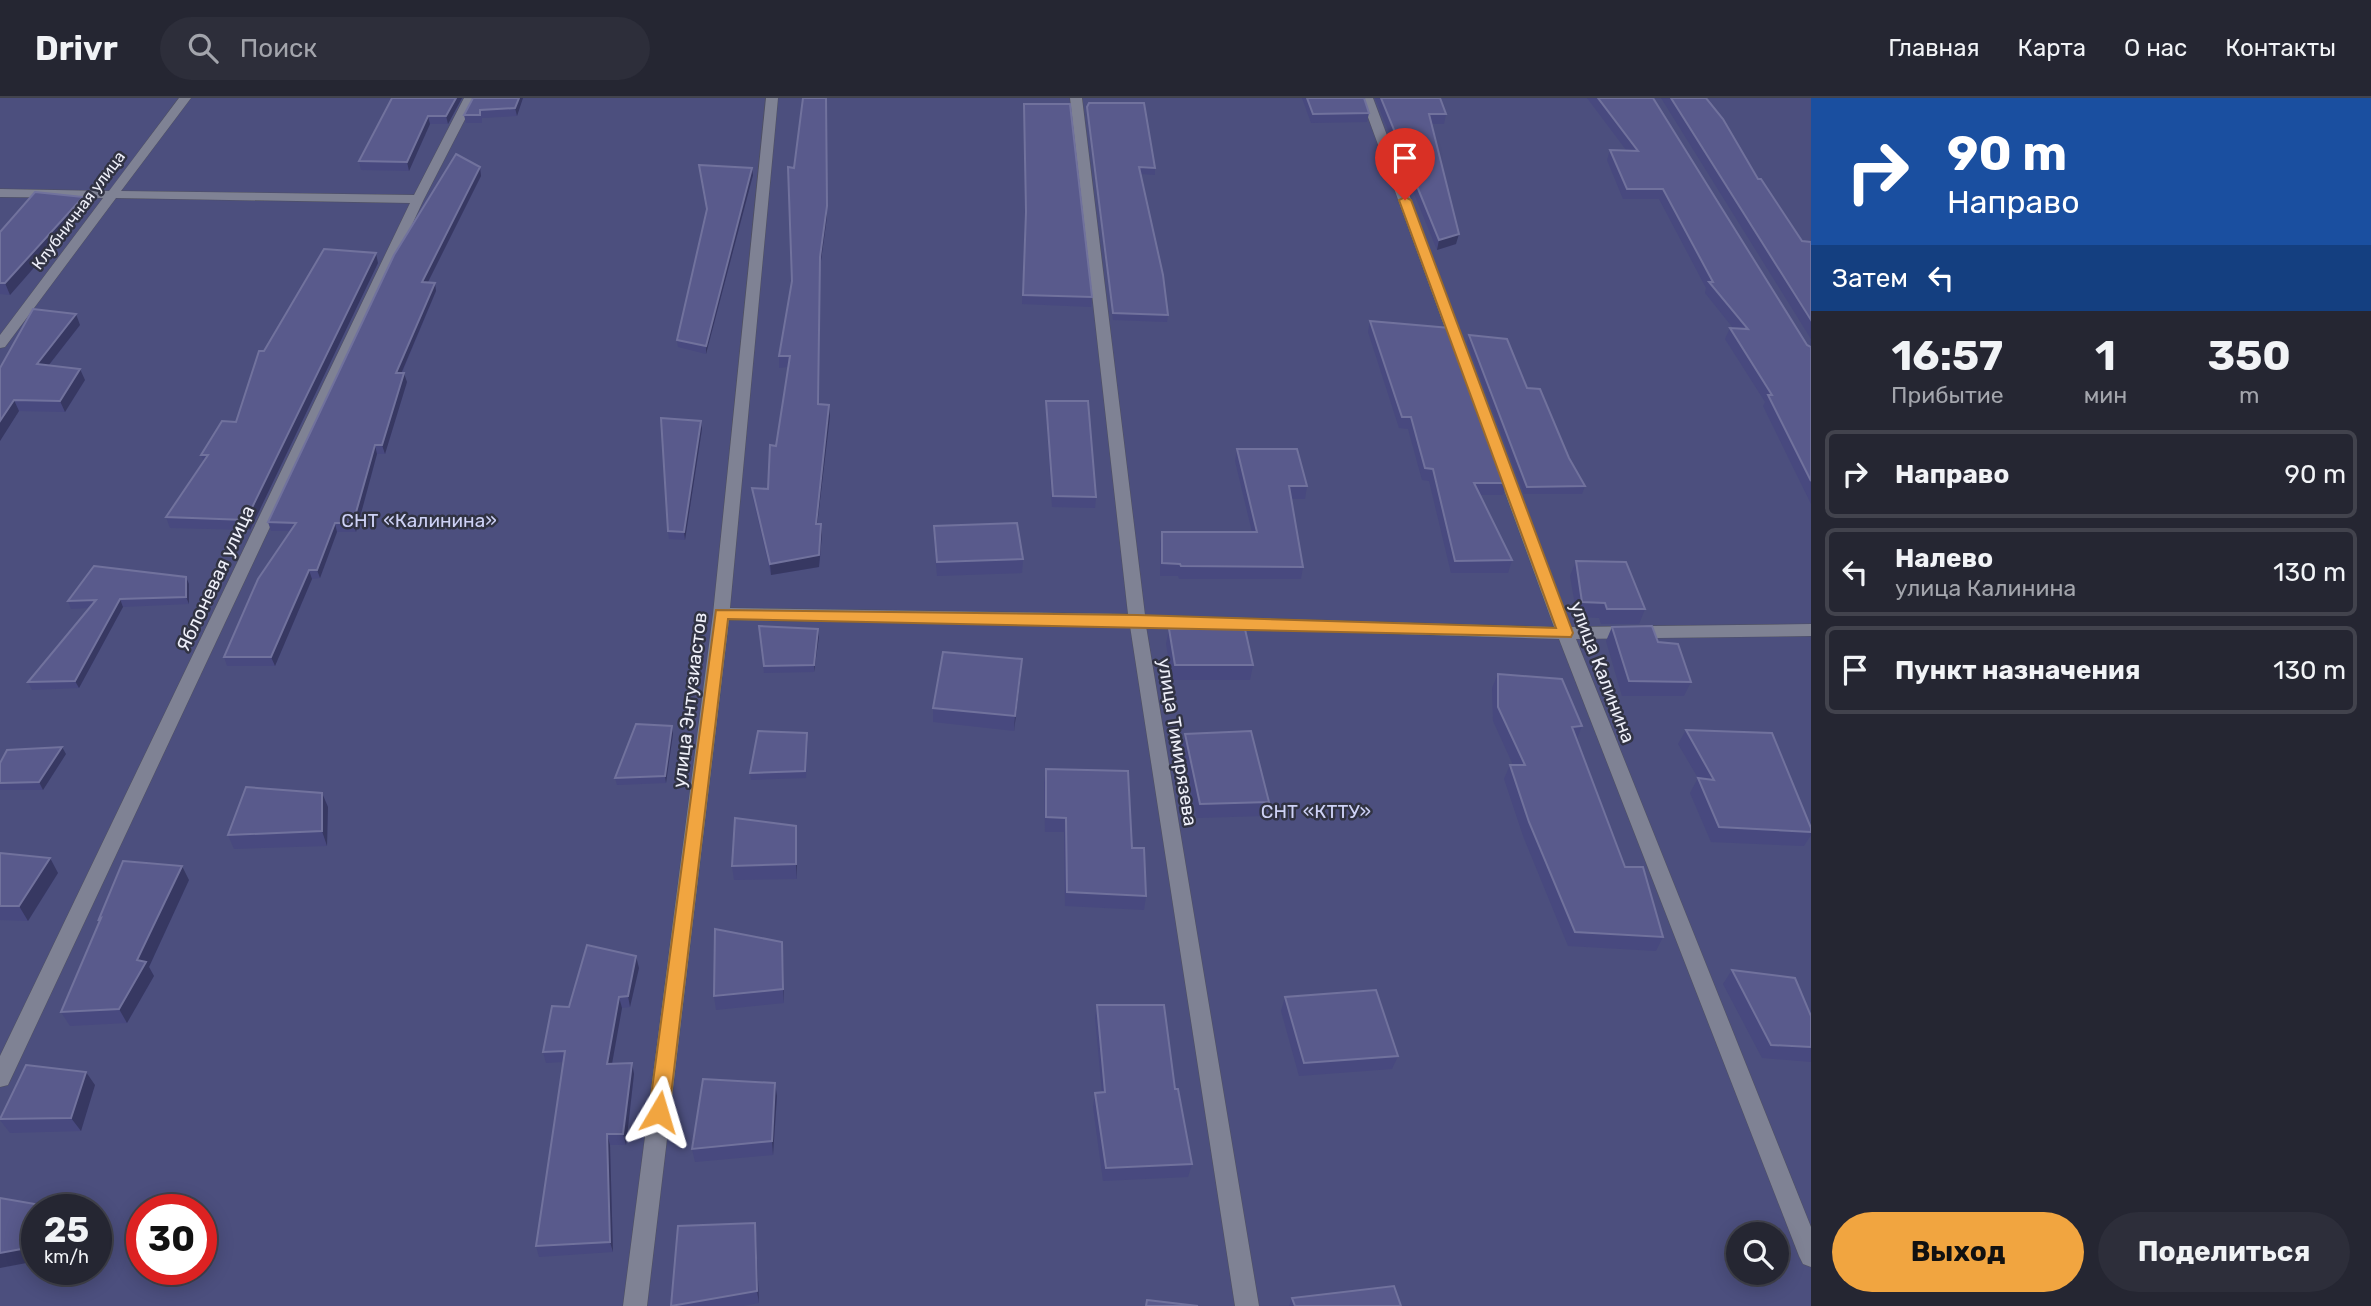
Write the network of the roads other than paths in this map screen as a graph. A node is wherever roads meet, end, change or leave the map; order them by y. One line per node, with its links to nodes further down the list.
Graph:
1 (185, 98): 7 (street, Клубничная улица)
2 (470, 98): 8 (street, Яблоневая улица)
3 (772, 98): 10 (street, улица Энтузиастов)
4 (1076, 98): 11 (street, улица Тимирязева)
5 (1367, 98): 13 (street, улица Калинина)
6 (0, 193): 7 (street)
7 (111, 194): 8 (street); 9 (street, Клубничная улица)
8 (418, 200): 14 (street, Яблоневая улица)
9 (0, 344)
10 (721, 614): 11 (street); 16 (street, улица Энтузиастов)
11 (1137, 620): 13 (street); 17 (street, улица Тимирязева)
12 (1811, 630): 13 (street)
13 (1566, 633): 15 (street, улица Калинина)
14 (0, 1078)
15 (1811, 1256)
16 (635, 1306)
17 (1247, 1306)

